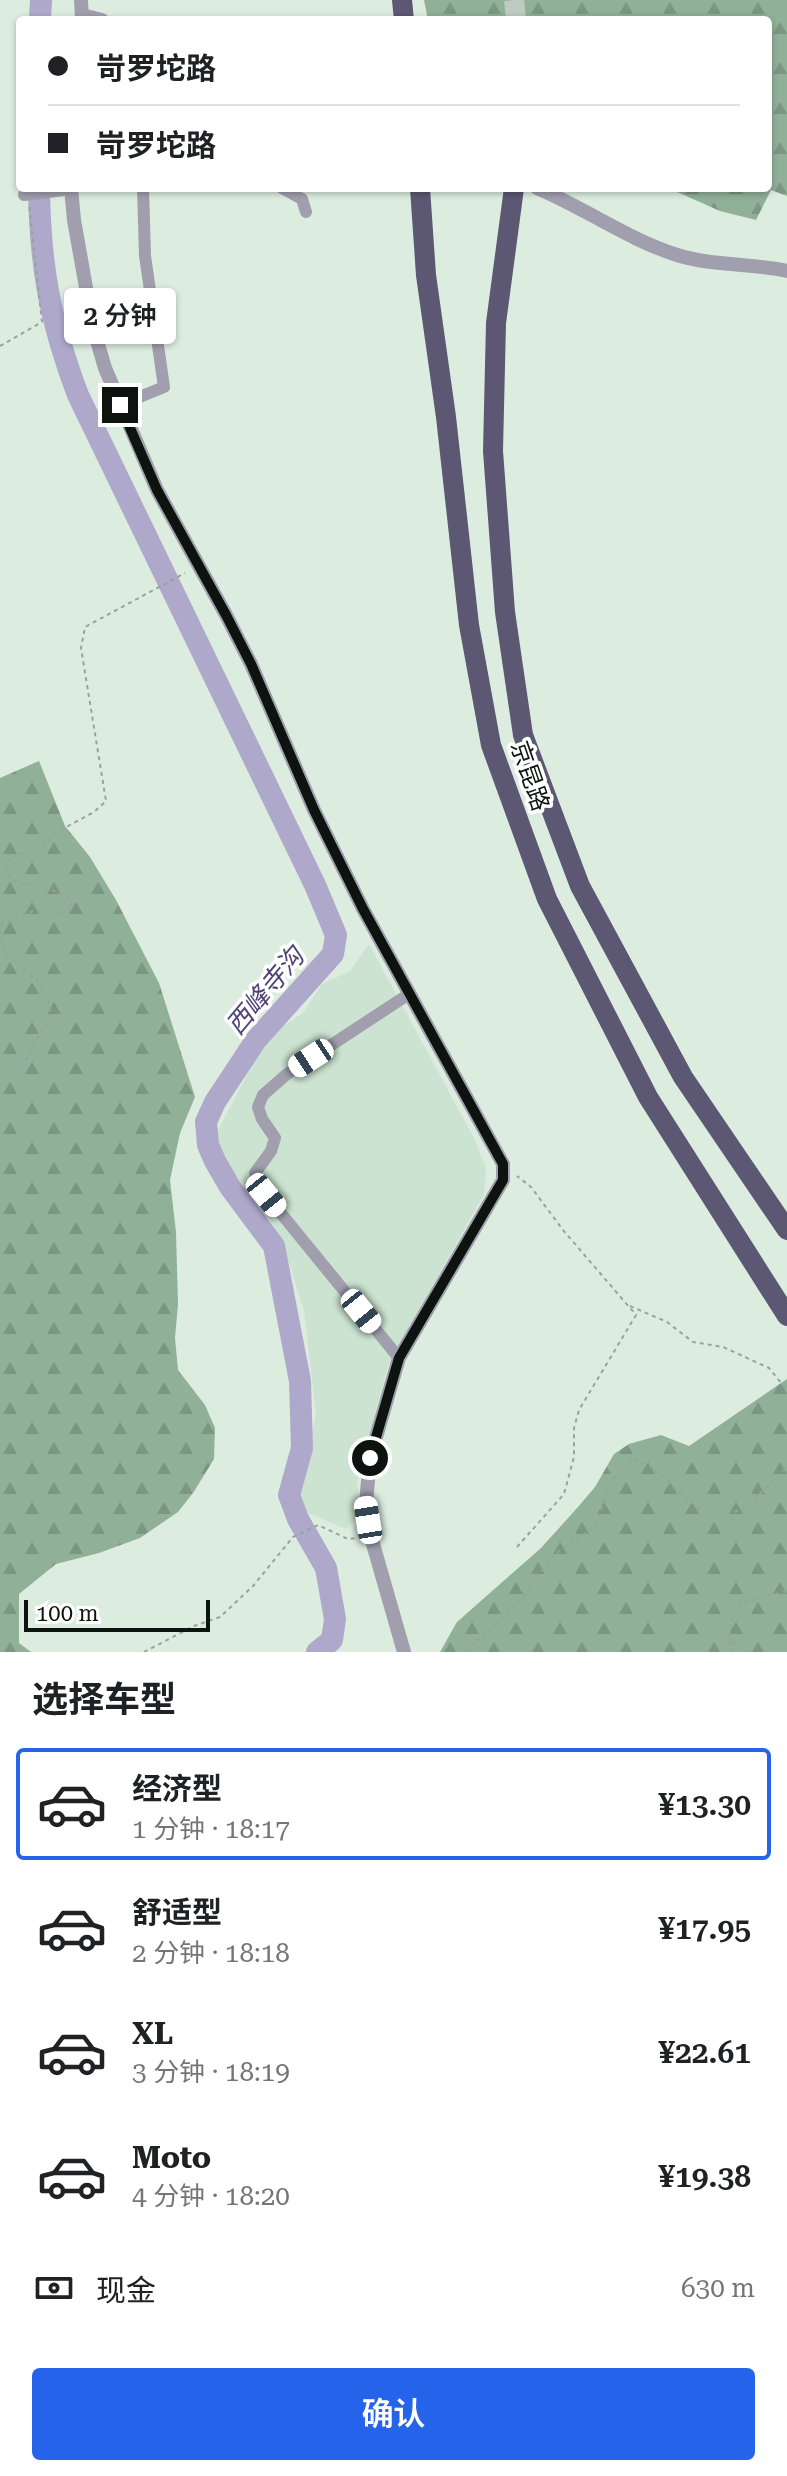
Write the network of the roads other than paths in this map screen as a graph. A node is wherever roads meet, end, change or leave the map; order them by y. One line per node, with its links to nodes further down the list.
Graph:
1 (41, 192): 8 (street)
2 (72, 192): 11 (street)
3 (143, 192): 11 (street)
4 (289, 192): 9 (street)
5 (420, 192): 14 (highway, 京昆路)
6 (513, 192): 13 (highway, 京昆路)
7 (545, 192): 10 (street)
8 (27, 194)
9 (306, 212)
10 (787, 271)
11 (120, 405): 12 (street)
12 (409, 994): 15 (street); 15 (street)
13 (787, 1230)
14 (787, 1316)
15 (399, 1358): 16 (street)
16 (404, 1652)

